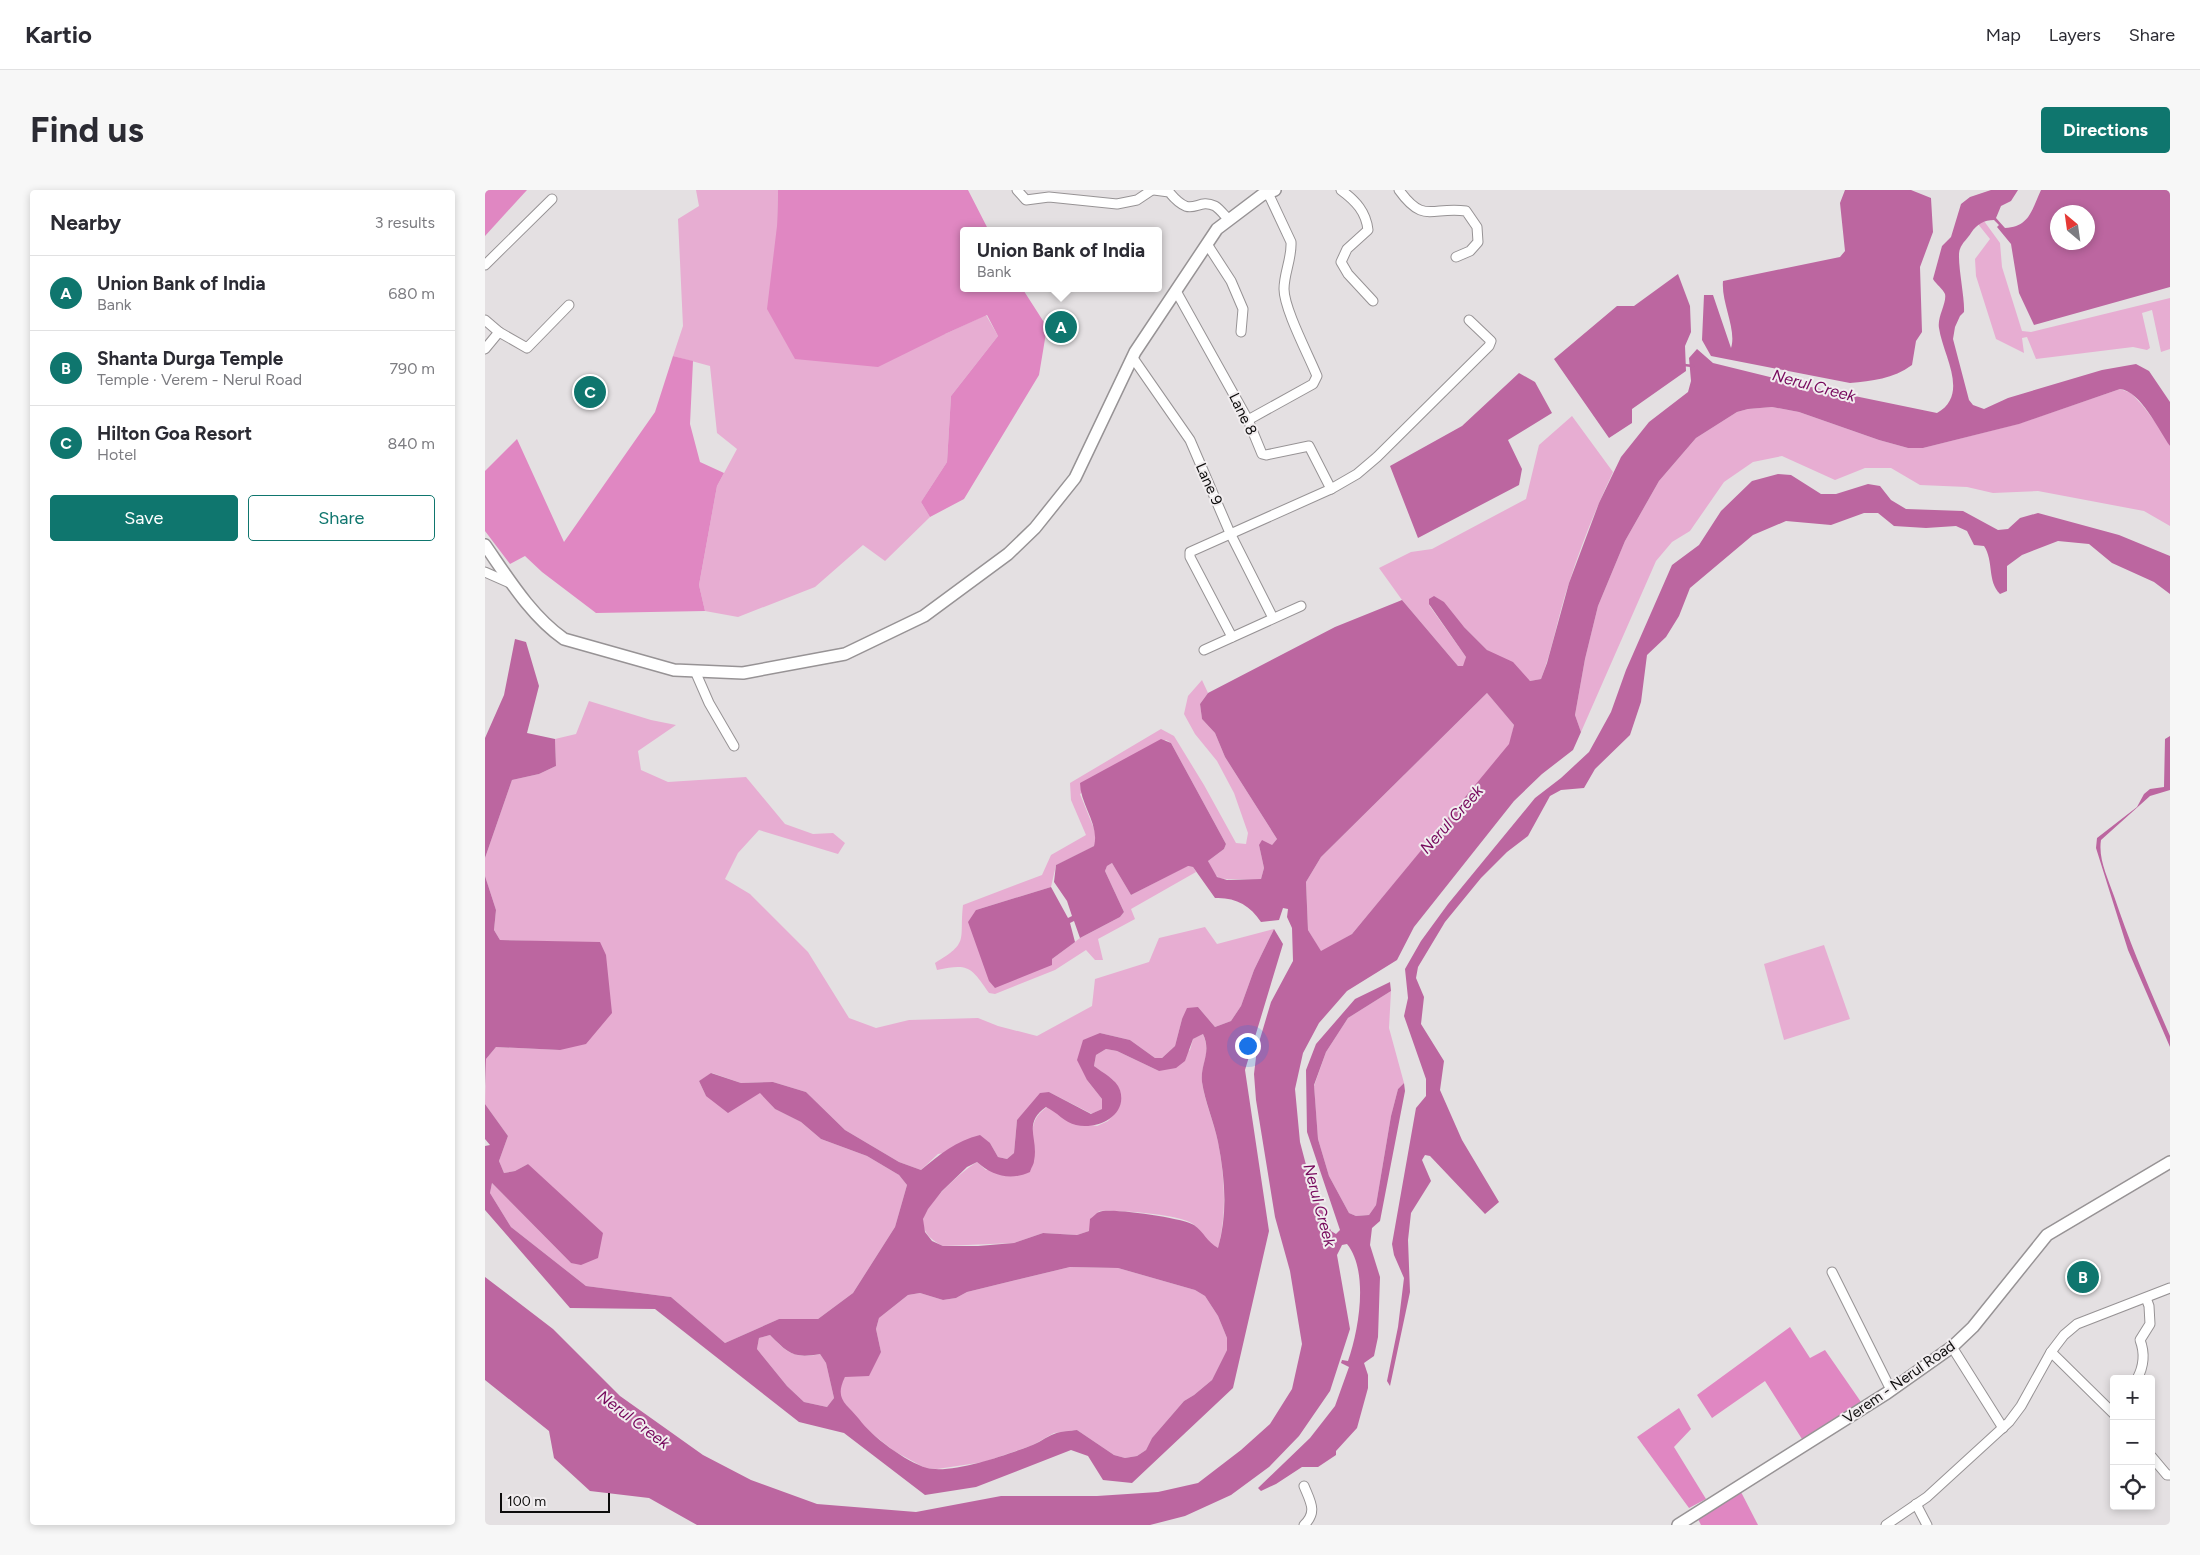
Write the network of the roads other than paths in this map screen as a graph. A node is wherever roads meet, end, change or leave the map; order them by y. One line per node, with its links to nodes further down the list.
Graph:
1 (1017, 190): 2 (street)
2 (1153, 190): 7 (street)
3 (1341, 190): 12 (street)
4 (1399, 190): 9 (street)
5 (1271, 191): 7 (main road); 20 (street)
6 (552, 199): 10 (street)
7 (1229, 220): 8 (main road)
8 (1207, 244): 11 (main road); 17 (street)
9 (1456, 257)
10 (485, 265)
11 (1176, 291): 19 (main road); 20 (street, Lane 8)
12 (1373, 301)
13 (569, 305): 16 (street)
14 (485, 320): 16 (street)
15 (1469, 320): 21 (street)
16 (499, 332): 18 (street)
17 (1241, 332)
18 (485, 349)
19 (1133, 358): 22 (street, Lane 9); 30 (main road)
20 (1248, 420): 21 (street, Lane 8)
21 (1331, 489): 22 (street)
22 (1230, 533): 27 (street, Lane 9); 28 (street)
23 (485, 545): 25 (main road)
24 (485, 572): 25 (street)
25 (512, 584): 30 (main road)
26 (1301, 606): 27 (street)
27 (1273, 618): 28 (street)
28 (1232, 637): 29 (street)
29 (1204, 650)
30 (695, 671): 31 (street)
31 (734, 746)
32 (2170, 1162): 36 (main road, Verem - Nerul Road)
33 (1832, 1272): 39 (street)
34 (2170, 1288): 35 (street)
35 (2145, 1298): 37 (street); 38 (street)
36 (1952, 1347): 39 (main road, Verem - Nerul Road); 41 (street)
37 (2051, 1352): 40 (street); 41 (street)
38 (2139, 1375)
39 (1891, 1390): 47 (main road, Verem - Nerul Road)
40 (2110, 1410)
41 (2003, 1428): 45 (street)
42 (2155, 1461): 43 (street)
43 (2170, 1475)
44 (1304, 1486): 46 (street)
45 (1916, 1504): 48 (street); 49 (street)
46 (1304, 1525)
47 (1678, 1525)
48 (1886, 1525)
49 (1927, 1525)

